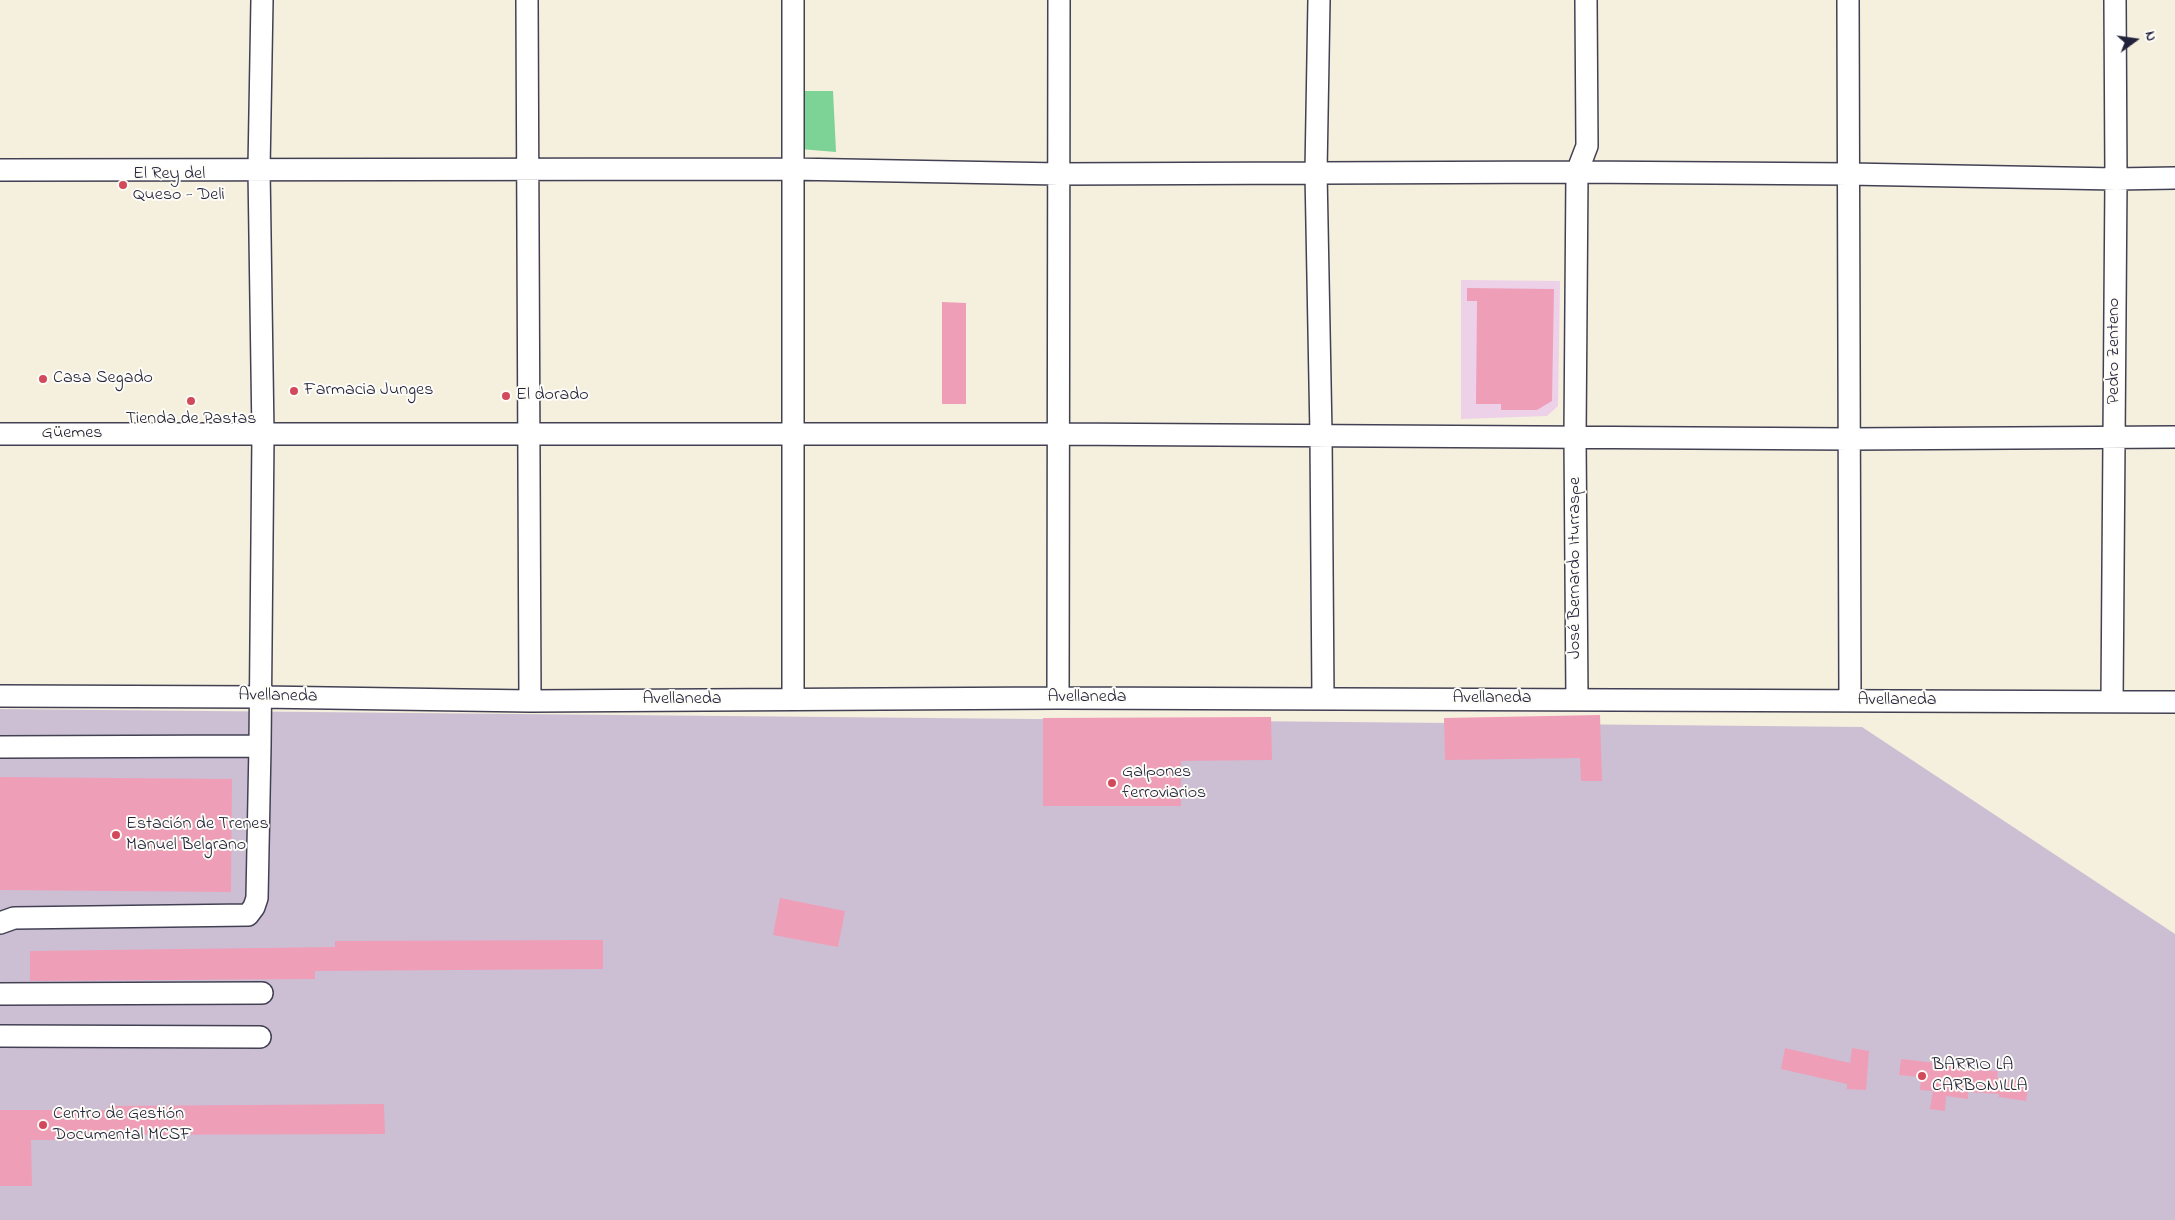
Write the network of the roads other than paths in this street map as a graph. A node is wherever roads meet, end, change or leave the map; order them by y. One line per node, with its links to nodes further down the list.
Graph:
1 (262, 0): 9 (street)
2 (527, 0): 11 (street)
3 (792, 0): 12 (street)
4 (1059, 0): 15 (street)
5 (1320, 0): 13 (street)
6 (1586, 0): 14 (street, José Bernardo Iturraspe)
7 (1848, 0): 16 (street)
8 (2115, 0): 18 (street, Pedro Zenteno)
9 (259, 169): 10 (street); 11 (street); 22 (street)
10 (0, 170)
11 (526, 170): 12 (street); 20 (street)
12 (791, 170): 15 (street); 24 (street)
13 (1316, 172): 14 (street); 15 (street); 23 (street)
14 (1578, 172): 16 (street); 26 (street, José Bernardo Iturraspe)
15 (1059, 174): 21 (street)
16 (1849, 174): 18 (street); 28 (street)
17 (2175, 178): 18 (street)
18 (2116, 179): 25 (street, Pedro Zenteno)
19 (0, 434): 22 (street, Güemes)
20 (528, 434): 22 (street, Güemes); 24 (street, Güemes); 35 (street)
21 (1058, 434): 23 (street, Güemes); 24 (street, Güemes); 31 (street)
22 (263, 435): 30 (street)
23 (1321, 435): 26 (street, Güemes); 33 (street)
24 (793, 436): 32 (street)
25 (2114, 436): 27 (street, Güemes); 28 (street, Güemes); 37 (street, Pedro Zenteno)
26 (1575, 437): 28 (street, Güemes); 34 (street, José Bernardo Iturraspe)
27 (2175, 437)
28 (1850, 439): 36 (street)
29 (0, 696): 30 (street, Avellaneda)
30 (261, 697): 35 (street, Avellaneda); 39 (street)
31 (1058, 698): 32 (street, Avellaneda); 33 (street, Avellaneda)
32 (793, 699): 35 (street, Avellaneda)
33 (1323, 699): 34 (street, Avellaneda)
34 (1577, 700): 36 (street, Avellaneda)
35 (530, 701)
36 (1850, 701): 37 (street, Avellaneda)
37 (2112, 701): 38 (street, Avellaneda)
38 (2175, 702)
39 (260, 746): 40 (street); 41 (street)
40 (0, 747)
41 (0, 923)
42 (262, 993): 43 (street)
43 (0, 994)
44 (0, 1036): 45 (street)
45 (260, 1037)

